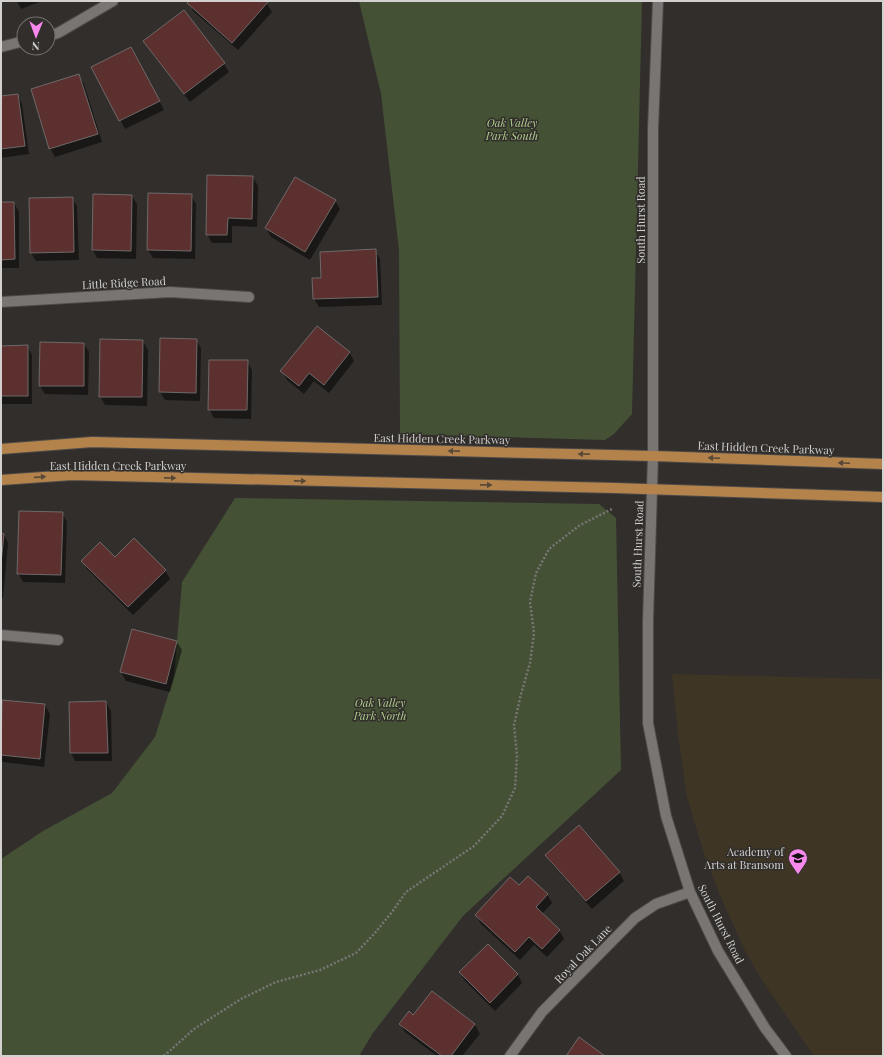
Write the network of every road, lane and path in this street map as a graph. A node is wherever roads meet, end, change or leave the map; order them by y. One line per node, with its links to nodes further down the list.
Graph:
1 (113, 1): 3 (street)
2 (658, 1): 9 (street, South Hurst Road)
3 (56, 34)
4 (16, 43): 5 (street)
5 (1, 47)
6 (249, 297): 7 (street, Little Ridge Road)
7 (1, 302)
8 (1, 449): 9 (main road, East Hidden Creek Parkway, one-way to 8)
9 (653, 456): 10 (main road, East Hidden Creek Parkway, one-way to 9); 12 (street, South Hurst Road)
10 (883, 464)
11 (1, 480): 12 (main road, East Hidden Creek Parkway, one-way to 12)
12 (652, 490): 13 (main road, East Hidden Creek Parkway); 17 (street, South Hurst Road)
13 (883, 498)
14 (612, 509): 18 (path)
15 (1, 635): 16 (street)
16 (58, 640)
17 (690, 892): 19 (street, Royal Oak Lane); 20 (street, South Hurst Road)
18 (164, 1056)
19 (510, 1056)
20 (786, 1056)

